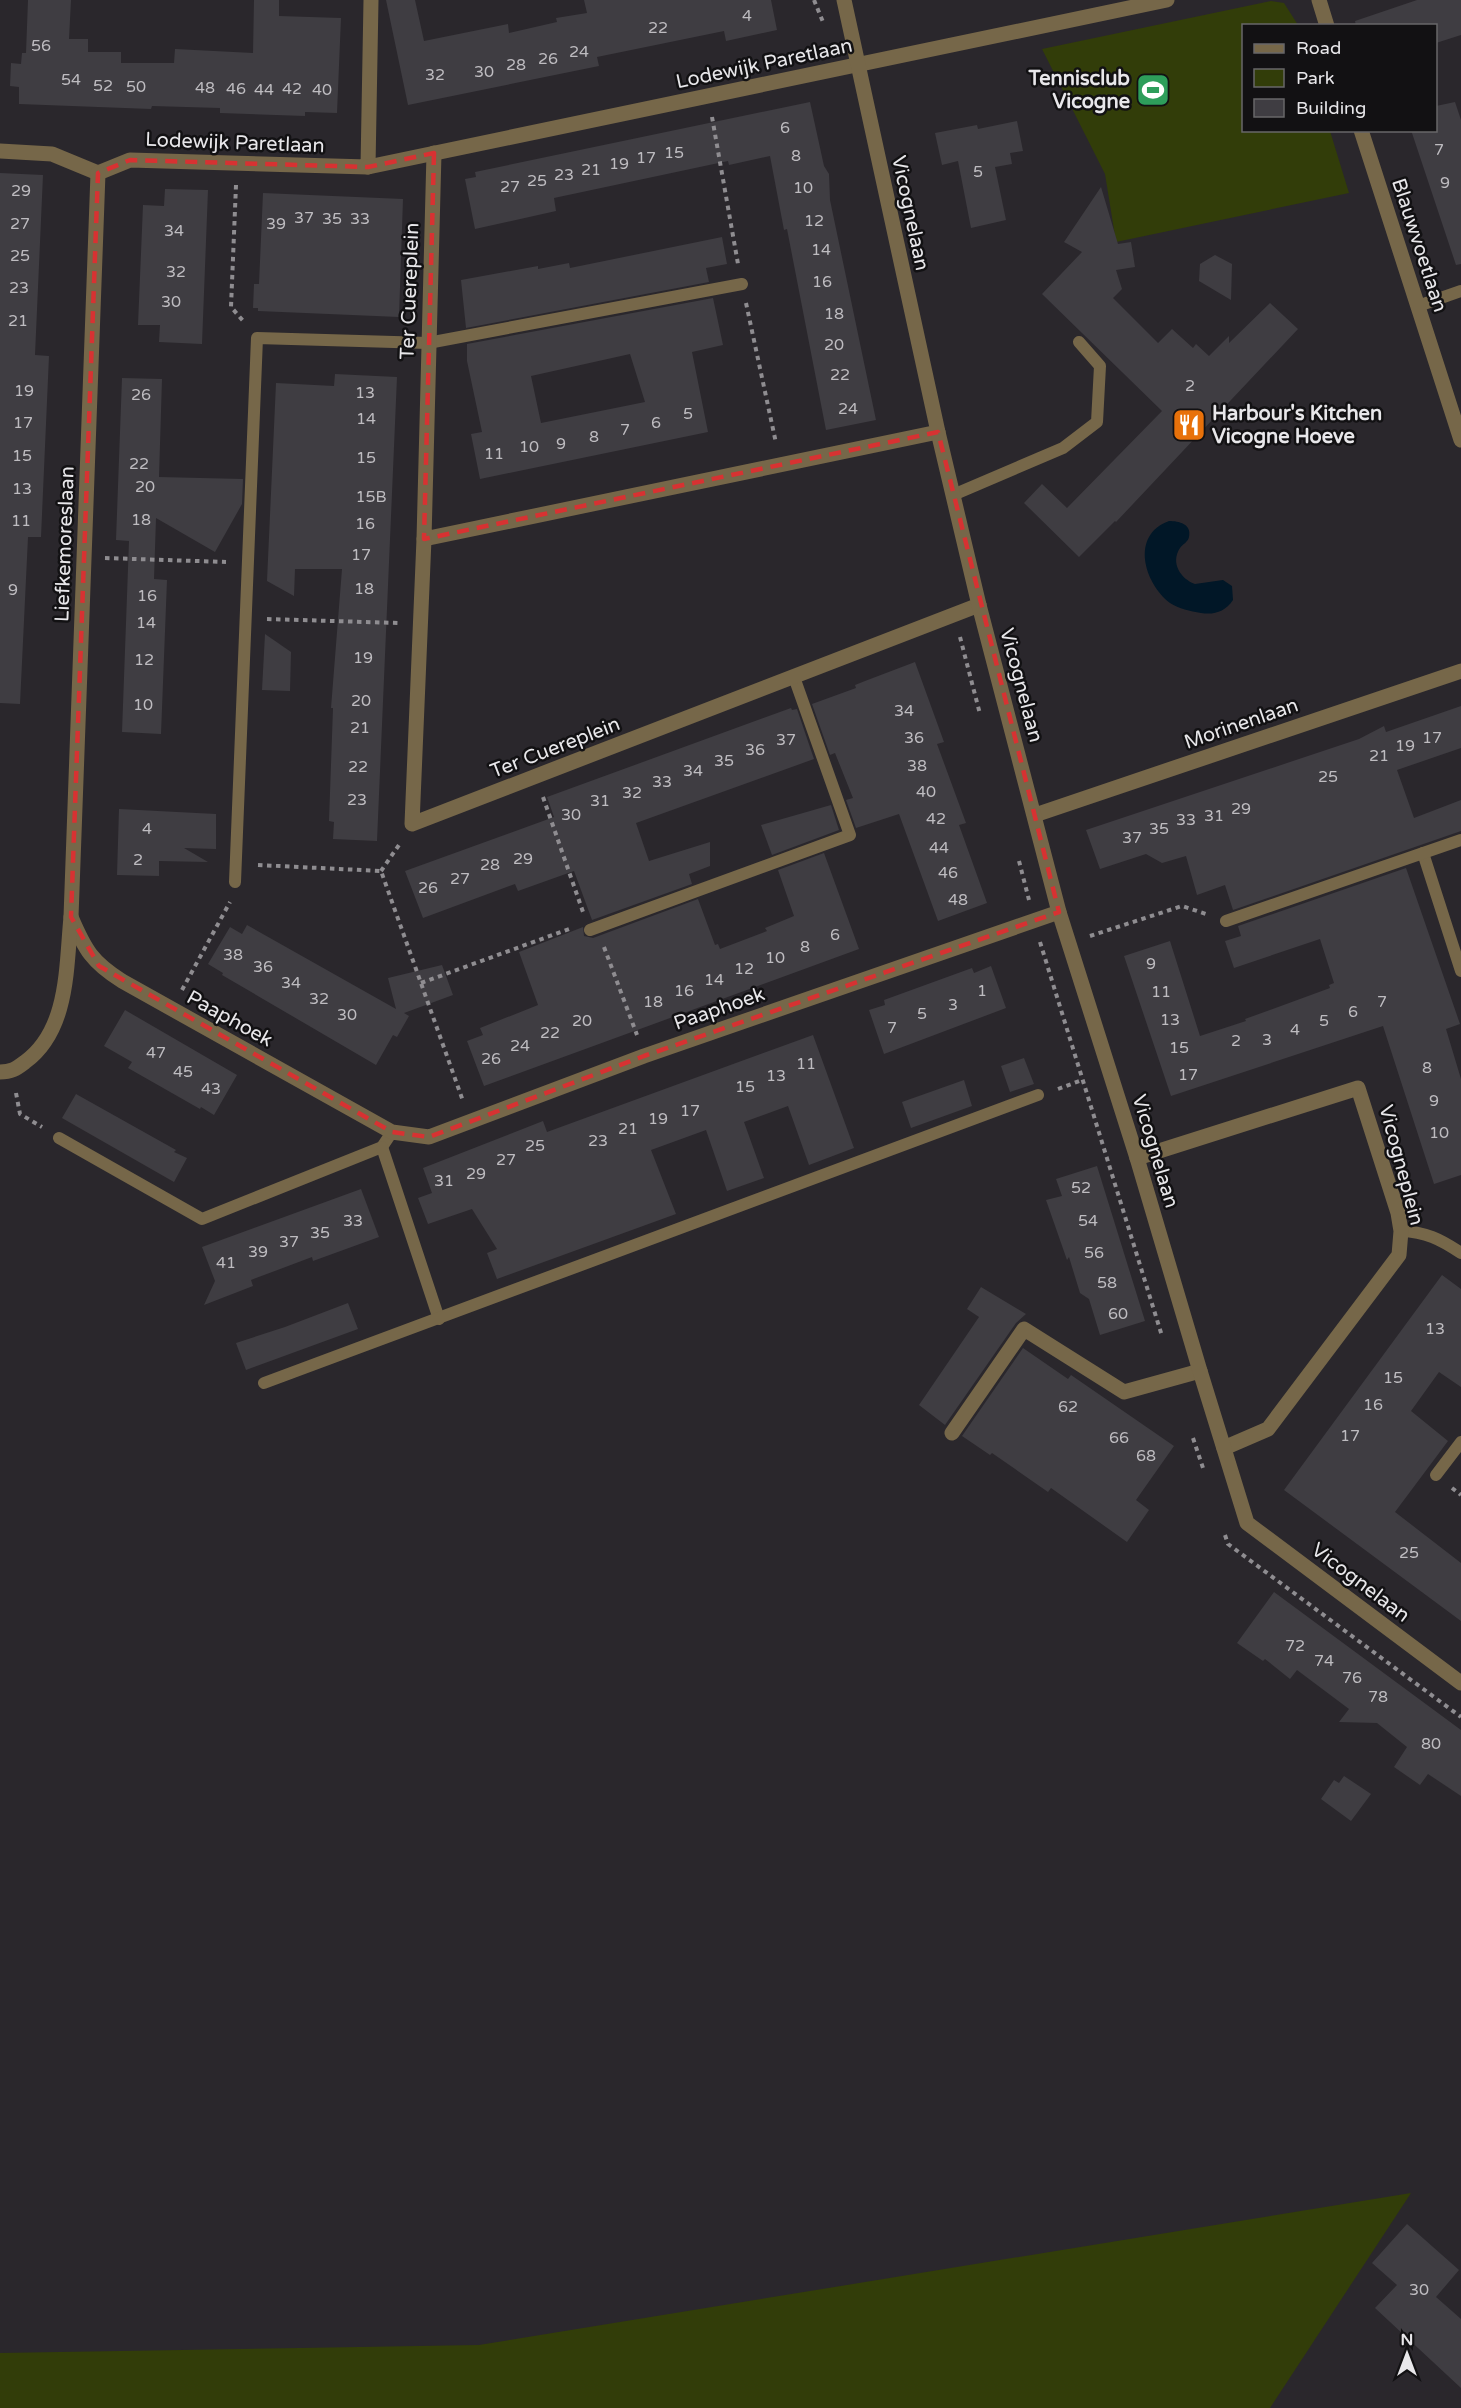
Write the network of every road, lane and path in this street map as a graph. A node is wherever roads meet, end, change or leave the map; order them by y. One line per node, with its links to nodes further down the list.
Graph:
1 (371, 0): 11 (street)
2 (844, 0): 6 (street, Vicognelaan)
3 (1167, 0): 6 (street, Lodewijk Paretlaan)
4 (1319, 0): 5 (street)
5 (1326, 24)
6 (858, 65): 9 (street, Lodewijk Paretlaan); 19 (street, Vicognelaan)
7 (1362, 132): 15 (street, Blauwvoetlaan)
8 (0, 151): 12 (street)
9 (434, 153): 11 (street, Lodewijk Paretlaan); 18 (street, Ter Cuereplein)
10 (237, 163): 11 (street, Lodewijk Paretlaan); 12 (street, Lodewijk Paretlaan); 16 (path)
11 (368, 167)
12 (98, 173): 23 (street, Liefkemoreslaan)
13 (742, 284): 18 (lane)
14 (1461, 291): 15 (lane)
15 (1418, 306): 20 (street, Blauwvoetlaan)
16 (257, 338): 18 (lane); 24 (lane)
17 (1078, 342): 21 (lane)
18 (428, 343): 22 (street, Ter Cuereplein)
19 (938, 432): 21 (street, Vicognelaan); 22 (street)
20 (1461, 440)
21 (953, 495): 25 (street, Vicognelaan)
22 (424, 539): 27 (street, Ter Cuereplein)
23 (84, 558): 24 (path); 39 (street, Liefkemoreslaan)
24 (248, 563): 26 (lane)
25 (979, 605): 29 (street, Ter Cuereplein); 31 (street, Vicognelaan)
26 (246, 618): 27 (path); 35 (lane)
27 (420, 624): 32 (street, Ter Cuereplein)
28 (1461, 671): 31 (street, Morinenlaan)
29 (794, 676): 30 (street, Ter Cuereplein); 41 (lane)
30 (536, 777): 32 (street, Ter Cuereplein); 41 (path)
31 (1035, 815): 38 (street, Vicognelaan)
32 (412, 824): 36 (path)
33 (1461, 840): 34 (lane)
34 (1422, 853): 40 (lane); 43 (lane)
35 (236, 864): 36 (path); 37 (lane)
36 (381, 871): 44 (path)
37 (235, 882): 45 (path)
38 (1059, 912): 42 (street, Vicognelaan); 46 (street, Paaphoek)
39 (71, 917): 45 (street, Paaphoek); 48 (street, Liefkemoreslaan)
40 (1226, 921): 42 (path)
41 (591, 926): 44 (path); 46 (path)
42 (1069, 943): 47 (street, Vicognelaan)
43 (1461, 971)
44 (421, 983): 50 (path)
45 (171, 1009): 51 (street, Paaphoek)
46 (645, 1056): 50 (street, Paaphoek)
47 (1108, 1071): 49 (path); 54 (street, Vicognelaan)
48 (5, 1072): 52 (path)
49 (1038, 1095): 57 (lane)
50 (470, 1120): 51 (street, Paaphoek)
51 (392, 1132): 53 (lane)
52 (60, 1138): 53 (lane)
53 (382, 1147): 57 (lane)
54 (1137, 1158): 55 (street, Vicogneplein); 58 (street, Vicognelaan)
55 (1401, 1231): 56 (lane); 62 (street, Vicogneplein)
56 (1461, 1253)
57 (439, 1319): 59 (lane)
58 (1200, 1371): 60 (street); 62 (street, Vicognelaan)
59 (264, 1383)
60 (952, 1433)
61 (1461, 1442): 63 (lane)
62 (1224, 1448): 64 (street, Vicognelaan)
63 (1436, 1475)
64 (1461, 1683)

